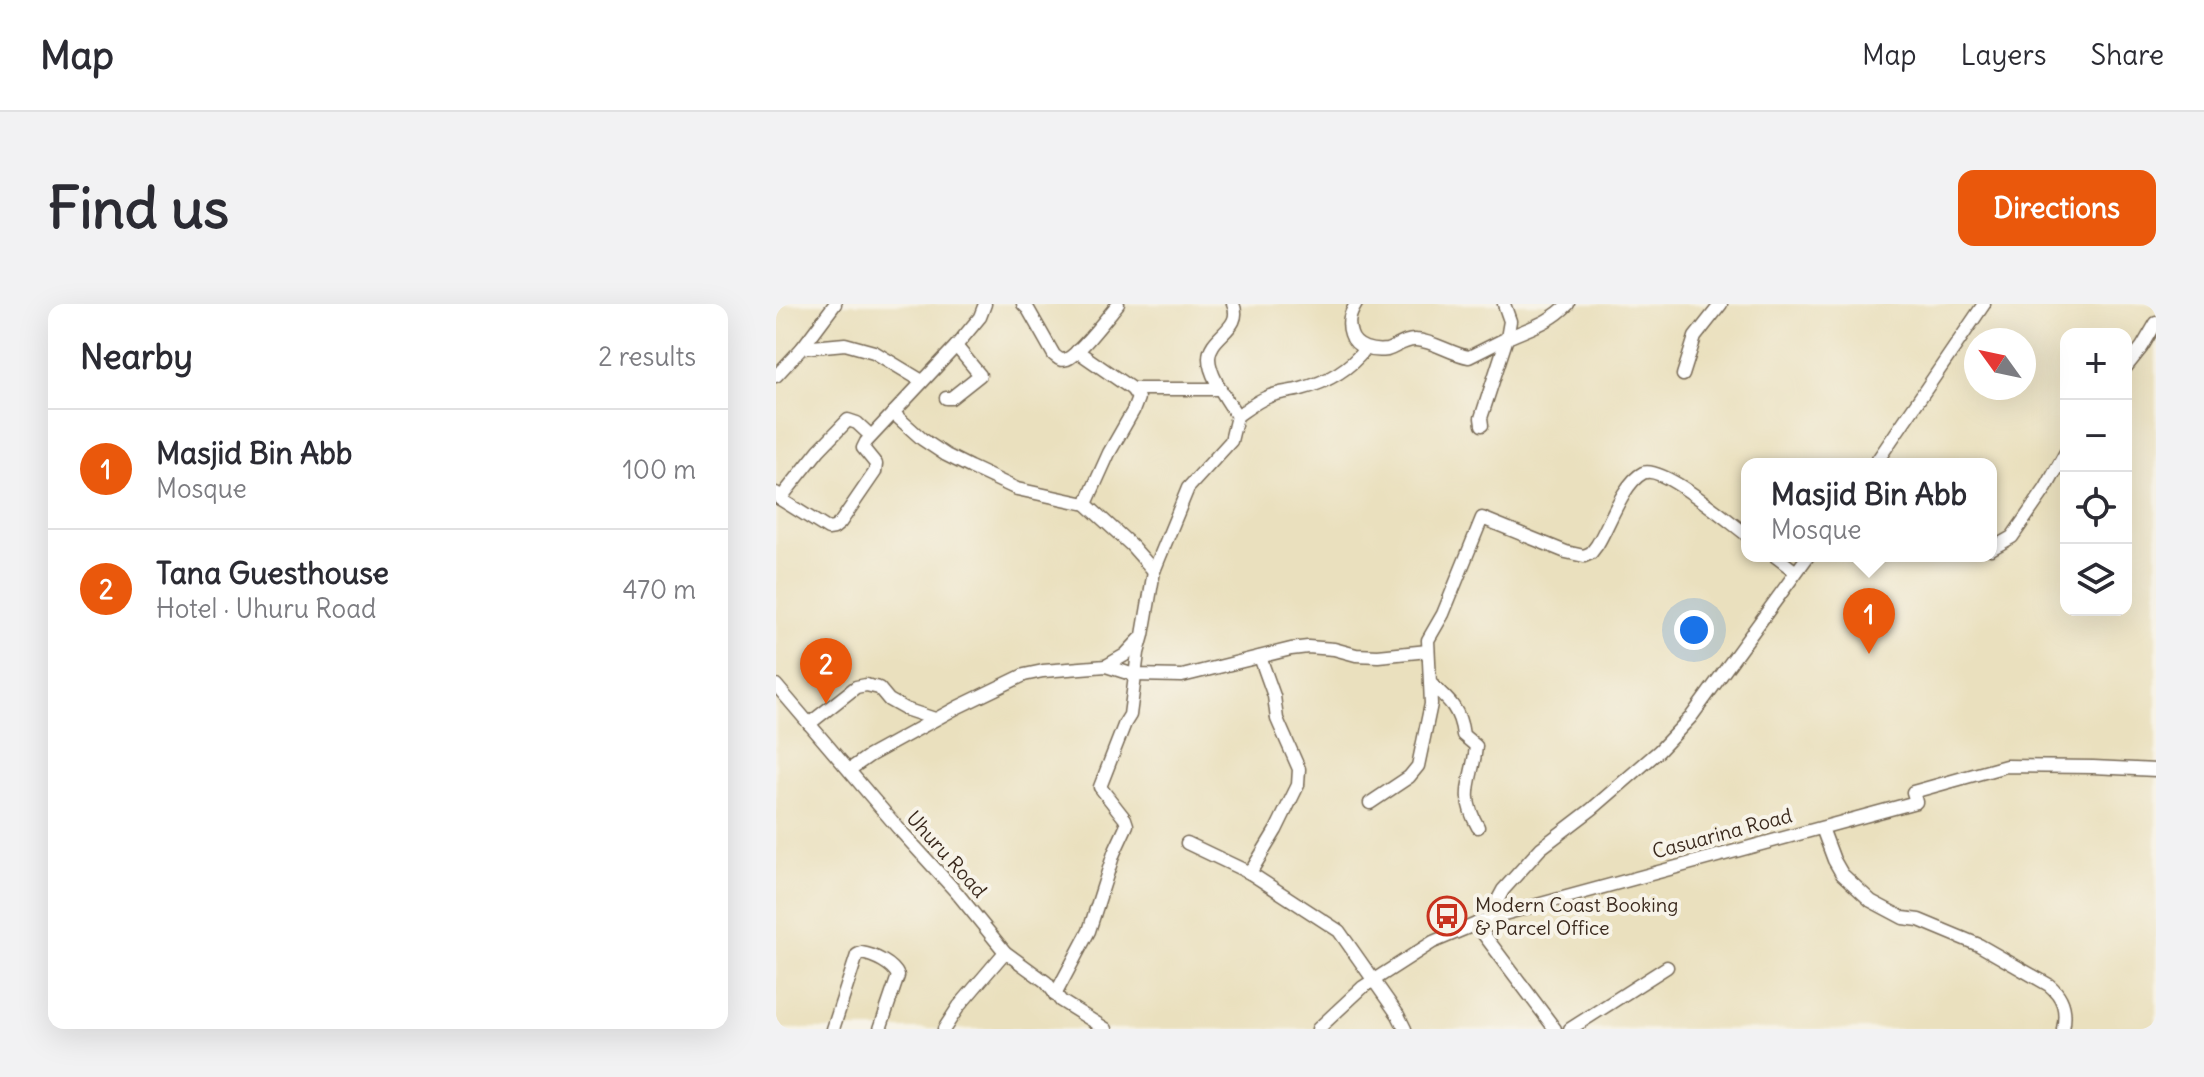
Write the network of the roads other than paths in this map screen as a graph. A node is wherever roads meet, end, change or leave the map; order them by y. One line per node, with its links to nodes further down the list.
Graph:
1 (835, 304): 15 (street)
2 (985, 304): 14 (street)
3 (1041, 304): 11 (street)
4 (1118, 304): 17 (street)
5 (1233, 304): 23 (street)
6 (1356, 304): 16 (street)
7 (1504, 304): 13 (street)
8 (1568, 304): 13 (street)
9 (1721, 304): 19 (street)
10 (1984, 304): 29 (street)
11 (1027, 309): 17 (street)
12 (2156, 323): 18 (street)
13 (1507, 338): 16 (street); 27 (street)
14 (956, 346): 21 (street); 24 (street)
15 (802, 348): 20 (street); 21 (street)
16 (1365, 349): 26 (street)
17 (1077, 351): 22 (street)
18 (2132, 360)
19 (1683, 375)
20 (776, 376)
21 (922, 381): 25 (street)
22 (1132, 389): 23 (street); 32 (street)
23 (1220, 389): 26 (street)
24 (946, 398)
25 (893, 413): 28 (street); 32 (street)
26 (1237, 416): 37 (street)
27 (1482, 425)
28 (871, 436): 31 (street); 31 (street)
29 (1879, 458)
30 (2060, 463): 34 (street)
31 (778, 496)
32 (1086, 504): 37 (street)
33 (1741, 530): 40 (street)
34 (1997, 546)
35 (1783, 562): 38 (street)
36 (1804, 562): 38 (street)
37 (1154, 571): 39 (street)
38 (1796, 572): 55 (street)
39 (1143, 635): 42 (street); 43 (street)
40 (1428, 651): 41 (street); 44 (street)
41 (1260, 657): 43 (street); 54 (street)
42 (1106, 666): 43 (street); 46 (street)
43 (1134, 675): 60 (street)
44 (1430, 683): 50 (street); 51 (street)
45 (776, 685): 47 (street, Uhuru Road)
46 (935, 719): 47 (street); 48 (street)
47 (809, 724): 48 (street, Uhuru Road)
48 (849, 770): 57 (street, Uhuru Road)
49 (2156, 770): 52 (street, Casuarina Road)
50 (1370, 803)
51 (1478, 827)
52 (1822, 828): 55 (street, Casuarina Road); 69 (street)
53 (1187, 843): 54 (street)
54 (1250, 873): 59 (street)
55 (1493, 917): 56 (street, Casuarina Road)
56 (1476, 924): 59 (street, Casuarina Road); 67 (street)
57 (1005, 952): 60 (street, Uhuru Road); 63 (street)
58 (1667, 967): 68 (street)
59 (1373, 981): 65 (street, Casuarina Road); 66 (street)
60 (1055, 995): 64 (street, Uhuru Road)
61 (833, 1029): 62 (street)
62 (880, 1029)
63 (944, 1029)
64 (1106, 1029)
65 (1318, 1029)
66 (1405, 1029)
67 (1555, 1029)
68 (1570, 1029)
69 (2063, 1029)

